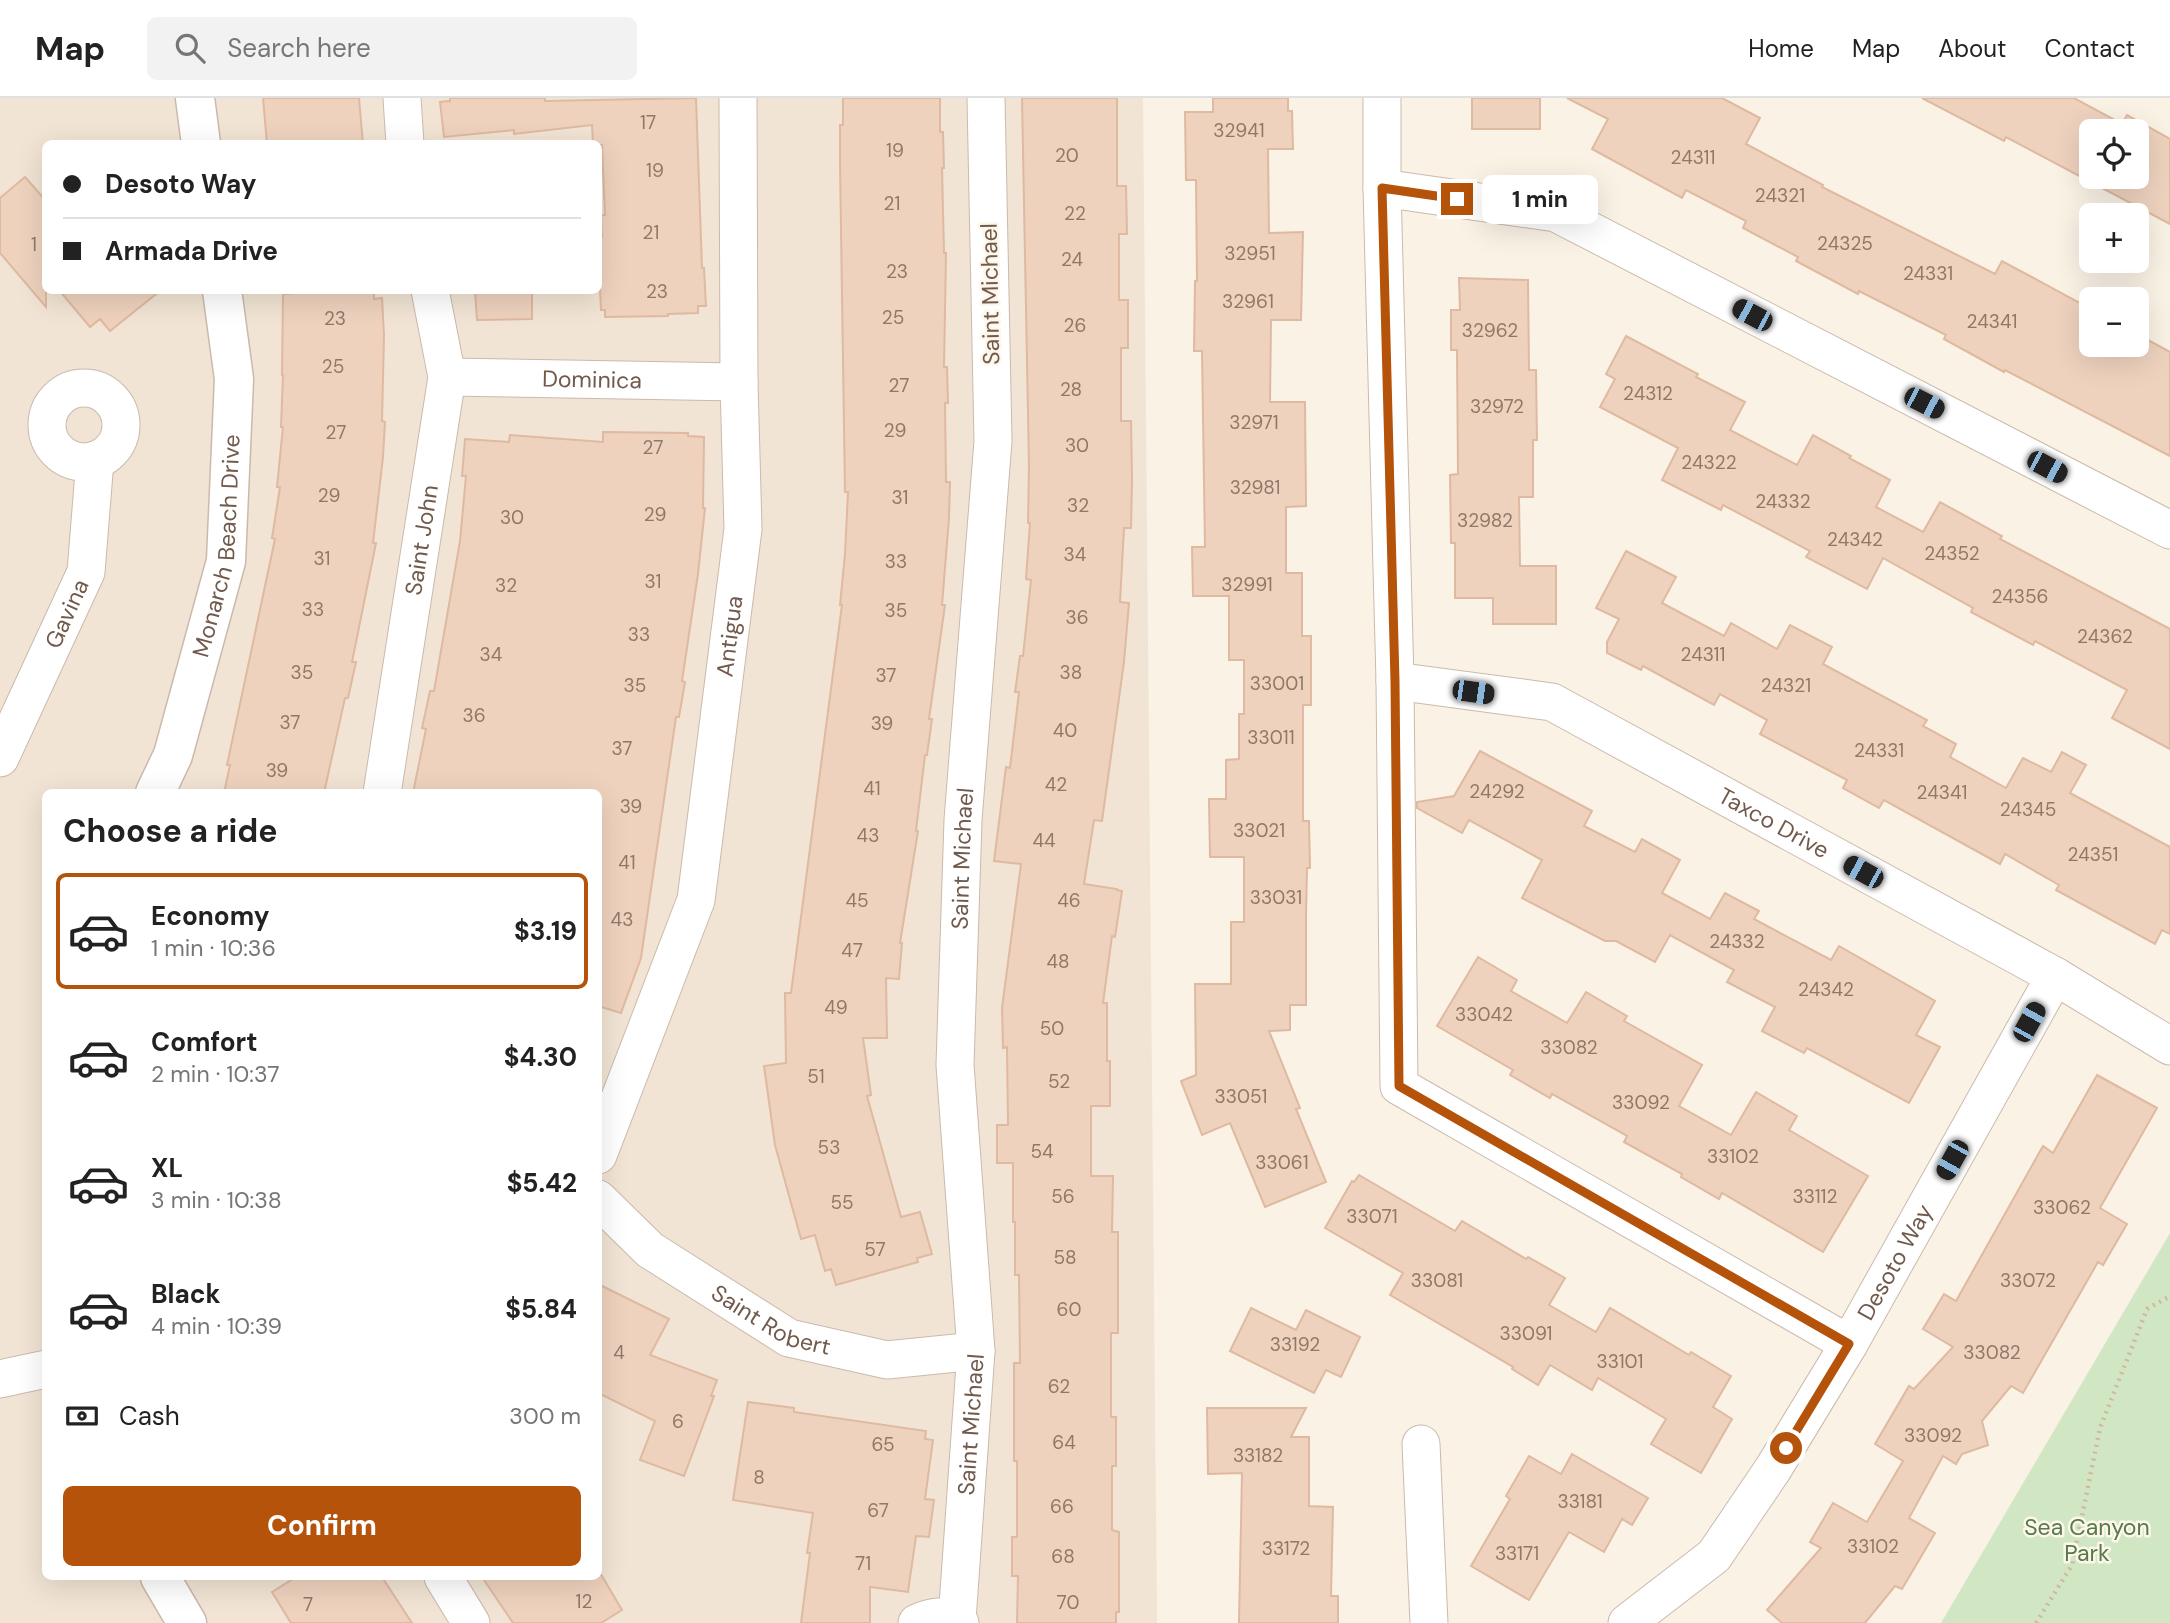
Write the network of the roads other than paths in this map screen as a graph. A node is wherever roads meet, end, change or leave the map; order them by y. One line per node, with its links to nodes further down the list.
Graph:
1 (195, 98): 6 (street)
2 (402, 98): 7 (street)
3 (738, 98): 12 (street, Antigua)
4 (986, 98): 24 (street, Saint Michael)
5 (1382, 98): 8 (street)
6 (200, 140)
7 (405, 140)
8 (1382, 188): 14 (street); 15 (street)
9 (223, 294): 17 (street, Monarch Beach Drive)
10 (431, 294): 11 (street, Saint John)
11 (447, 377): 12 (street, Dominica); 18 (street, Saint John)
12 (739, 382): 21 (street, Antigua)
13 (95, 460): 16 (street, Gavina)
14 (2170, 530)
15 (1395, 681): 19 (street, Taxco Drive); 23 (street)
16 (0, 758)
17 (157, 789)
18 (383, 789)
19 (2055, 976): 20 (street, Taxco Drive); 23 (street, Desoto Way)
20 (2170, 1046)
21 (602, 1145)
22 (602, 1203): 24 (street, Saint Robert)
23 (1849, 1344): 35 (street, Desoto Way)
24 (975, 1351): 30 (street, Saint Michael)
25 (42, 1371): 26 (street)
26 (0, 1379)
27 (1421, 1444): 34 (street)
28 (162, 1580): 31 (street)
29 (445, 1580): 32 (street)
30 (958, 1622): 33 (street, Saint Michael)
31 (187, 1623)
32 (471, 1623)
33 (917, 1623)
34 (1429, 1623)
35 (1627, 1623)

